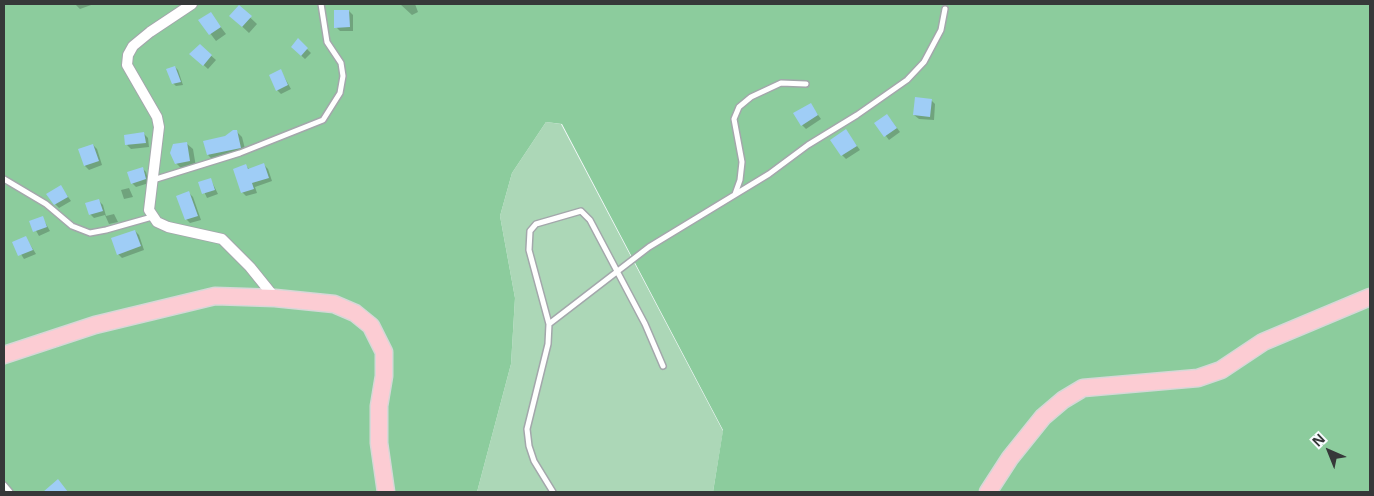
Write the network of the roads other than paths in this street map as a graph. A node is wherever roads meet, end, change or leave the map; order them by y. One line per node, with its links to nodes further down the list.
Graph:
1 (192, 4): 6 (street)
2 (321, 4): 6 (lane)
3 (944, 9): 7 (lane)
4 (806, 84): 7 (lane)
5 (4, 180): 8 (lane)
6 (153, 180): 8 (street)
7 (735, 194): 9 (lane)
8 (152, 217): 11 (street)
9 (617, 272): 12 (lane); 12 (lane); 14 (lane)
10 (1370, 297): 19 (highway)
11 (275, 298): 13 (highway); 17 (highway)
12 (549, 324): 18 (lane)
13 (4, 355)
14 (663, 366)
15 (4, 485): 16 (lane)
16 (10, 492)
17 (386, 492)
18 (553, 492)
19 (988, 492)

